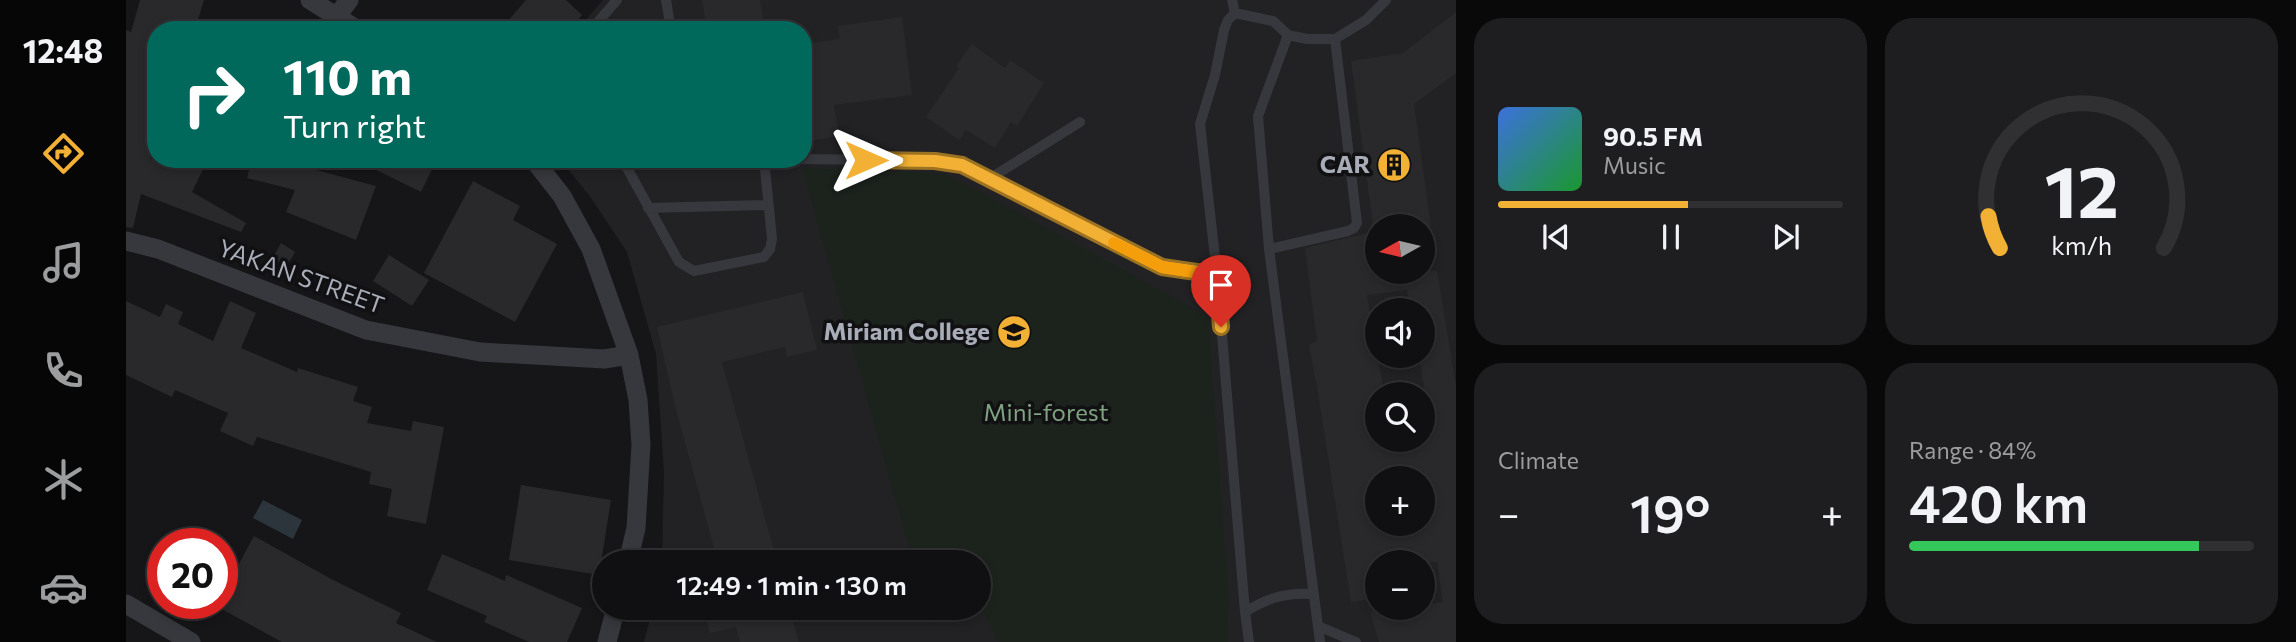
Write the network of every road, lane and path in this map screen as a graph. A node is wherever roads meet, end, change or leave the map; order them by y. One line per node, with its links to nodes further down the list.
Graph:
1 (310, 0): 6 (street)
2 (617, 0): 8 (lane)
3 (666, 0): 9 (lane)
4 (1232, 0): 7 (lane)
5 (1386, 0): 11 (lane)
6 (343, 8)
7 (1235, 13): 10 (lane); 22 (lane)
8 (599, 21)
9 (670, 21)
10 (1288, 35): 11 (lane); 21 (lane)
11 (1335, 39): 21 (lane)
12 (1080, 122): 17 (lane)
13 (812, 159): 17 (lane)
14 (540, 168): 23 (street)
15 (627, 168): 19 (lane)
16 (765, 168): 18 (lane)
17 (989, 179): 22 (lane)
18 (768, 205): 19 (lane); 19 (lane)
19 (648, 208)
20 (126, 241): 23 (street, YAKAN STREET)
21 (1269, 249): 25 (lane)
22 (1217, 275): 27 (lane)
23 (629, 355): 24 (street)
24 (631, 550)
25 (1313, 594): 27 (lane); 29 (lane)
26 (126, 604): 30 (street)
27 (1245, 612): 32 (lane)
28 (613, 620): 31 (street)
29 (1318, 626): 33 (lane); 34 (lane)
30 (191, 642)
31 (607, 642)
32 (1249, 642)
33 (1320, 642)
34 (1356, 642)

